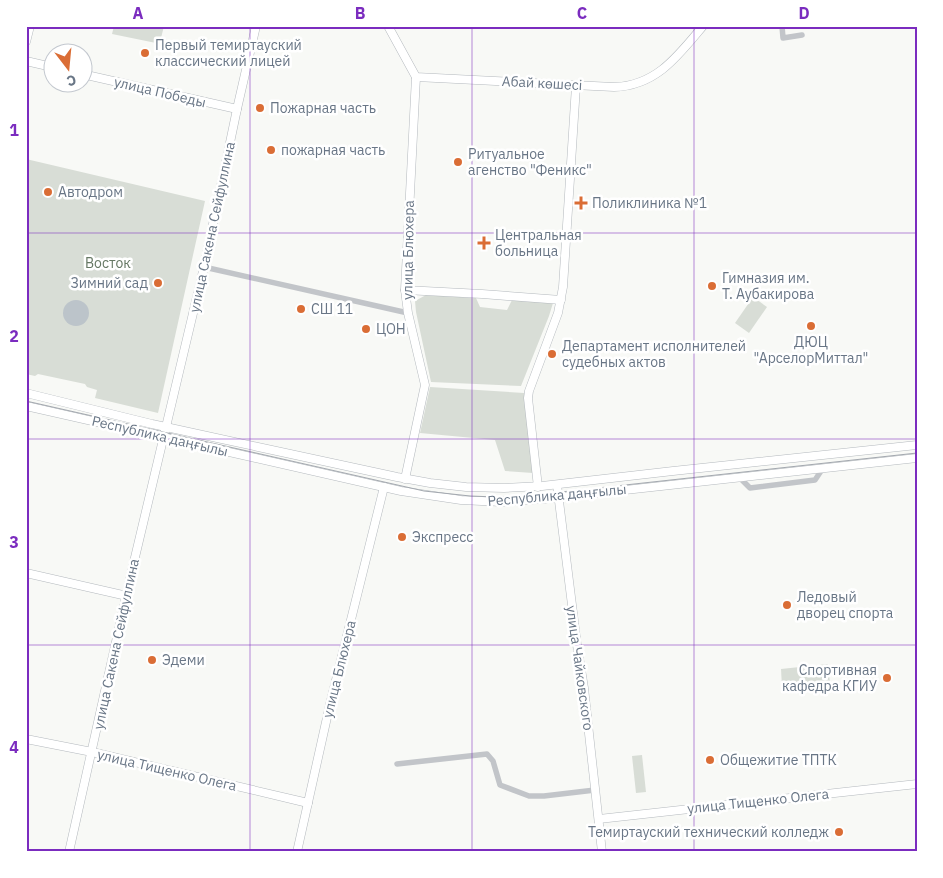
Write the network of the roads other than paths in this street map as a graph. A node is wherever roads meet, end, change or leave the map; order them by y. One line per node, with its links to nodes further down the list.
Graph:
1 (30, 26): 7 (street)
2 (256, 26): 13 (street, улица Сакена Сейфуллина)
3 (388, 26): 11 (street)
4 (703, 26): 12 (street, Абай көшесі)
5 (782, 26): 6 (street)
6 (802, 35)
7 (26, 42)
8 (26, 61): 9 (street)
9 (42, 65)
10 (92, 76): 13 (street, улица Победы)
11 (416, 77): 12 (street, Абай көшесі); 15 (street, улица Блюхера)
12 (576, 86): 16 (street)
13 (237, 109): 14 (street, улица Сакена Сейфуллина)
14 (204, 267): 17 (street); 20 (street, улица Сакена Сейфуллина)
15 (405, 290): 16 (street); 17 (street, улица Блюхера)
16 (561, 300): 29 (street)
17 (408, 312): 26 (street, улица Блюхера)
18 (26, 394): 20 (street, Республика даңғылы)
19 (26, 406): 21 (street, Республика даңғылы)
20 (166, 427): 21 (street, улица Сакена Сейфуллина); 26 (street, Республика даңғылы)
21 (163, 437): 28 (street, Республика даңғылы); 32 (street, улица Сакена Сейфуллина)
22 (917, 445): 27 (street, Республика даңғылы)
23 (917, 458): 24 (street, Республика даңғылы)
24 (824, 467): 25 (street, Республика даңғылы); 25 (street)
25 (739, 477): 30 (street, Республика даңғылы)
26 (405, 479): 29 (street, Республика даңғылы)
27 (557, 485): 29 (street, Республика даңғылы); 30 (street, улица Чайковского)
28 (384, 486): 30 (street, Республика даңғылы); 38 (street, улица Блюхера)
29 (538, 487)
30 (558, 497): 37 (street, улица Чайковского)
31 (26, 573): 32 (street)
32 (127, 596): 34 (street, улица Сакена Сейфуллина)
33 (26, 739): 34 (street, улица Тищенко Олега)
34 (92, 752): 38 (street, улица Тищенко Олега); 40 (street, улица Сакена Сейфуллина)
35 (397, 764): 37 (street)
36 (917, 784): 39 (street, улица Тищенко Олега)
37 (596, 790): 39 (street, улица Чайковского)
38 (308, 803): 41 (street, улица Блюхера)
39 (599, 818): 42 (street, улица Чайковского)
40 (69, 852)
41 (297, 852)
42 (602, 852)

